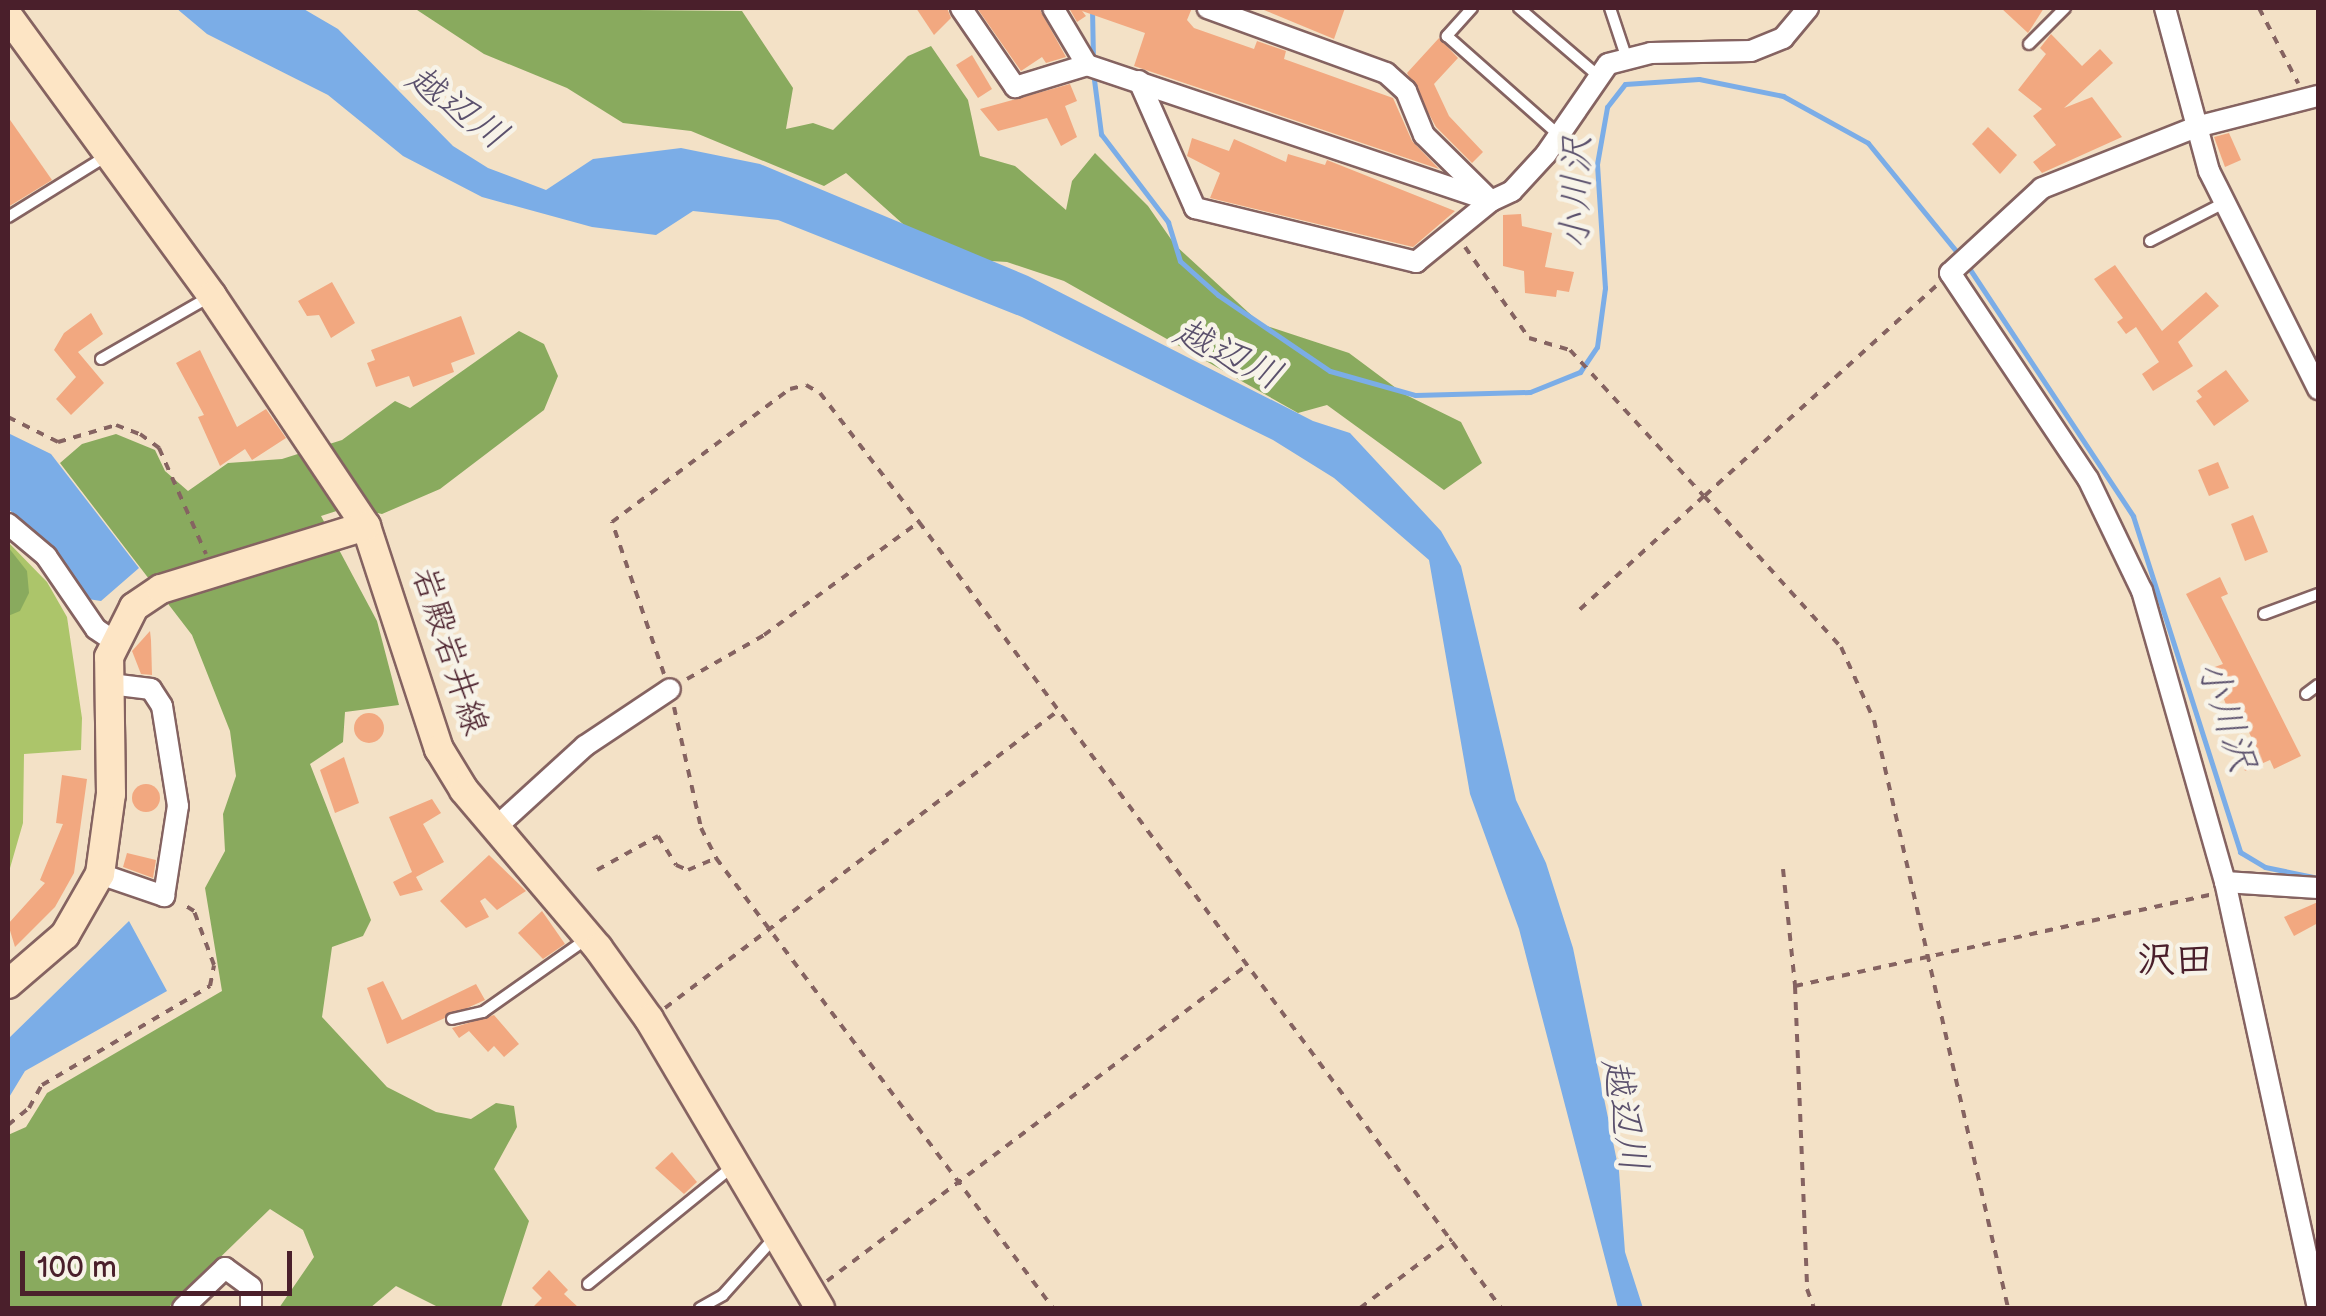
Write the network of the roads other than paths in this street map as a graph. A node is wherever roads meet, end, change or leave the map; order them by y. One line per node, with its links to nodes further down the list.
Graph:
1 (961, 8): 13 (street)
2 (1052, 8): 13 (street)
3 (1207, 8): 20 (street)
4 (1472, 8): 18 (lane)
5 (1519, 8): 14 (lane)
6 (1610, 8): 12 (lane)
7 (1808, 8): 12 (street)
8 (2065, 8): 11 (lane)
9 (2164, 8): 17 (street)
10 (8, 16): 19 (main road, 岩殿岩井線)
11 (2029, 44)
12 (1626, 56): 14 (street)
13 (1087, 65): 15 (street)
14 (1596, 74): 18 (street)
15 (1139, 81): 20 (street); 20 (street)
16 (2312, 97): 17 (street)
17 (2196, 127): 21 (street); 38 (street)
18 (1559, 135): 20 (street)
19 (109, 154): 22 (lane); 24 (main road, 岩殿岩井線)
20 (1490, 201)
21 (2224, 203): 23 (lane); 26 (street)
22 (8, 217)
23 (2150, 241)
24 (212, 296): 25 (lane); 28 (main road, 岩殿岩井線)
25 (101, 359)
26 (2318, 389)
27 (8, 524): 31 (street)
28 (366, 526): 31 (main road); 36 (main road, 岩殿岩井線)
29 (2318, 594): 30 (lane)
30 (2264, 614)
31 (114, 641): 32 (main road)
32 (110, 684): 37 (main road); 37 (street)
33 (2318, 685): 35 (lane)
34 (670, 689): 36 (street)
35 (2306, 694)
36 (494, 829): 40 (main road, 岩殿岩井線)
37 (100, 874): 41 (main road)
38 (2226, 887): 39 (street); 50 (street)
39 (2318, 888)
40 (589, 938): 42 (lane); 43 (main road, 岩殿岩井線)
41 (8, 984)
42 (452, 1019)
43 (737, 1162): 44 (main road, 岩殿岩井線); 45 (lane)
44 (778, 1233): 46 (main road, 岩殿岩井線); 49 (lane)
45 (588, 1284)
46 (811, 1302)
47 (182, 1308): 48 (street)
48 (251, 1308)
49 (700, 1308)
50 (2318, 1308)

